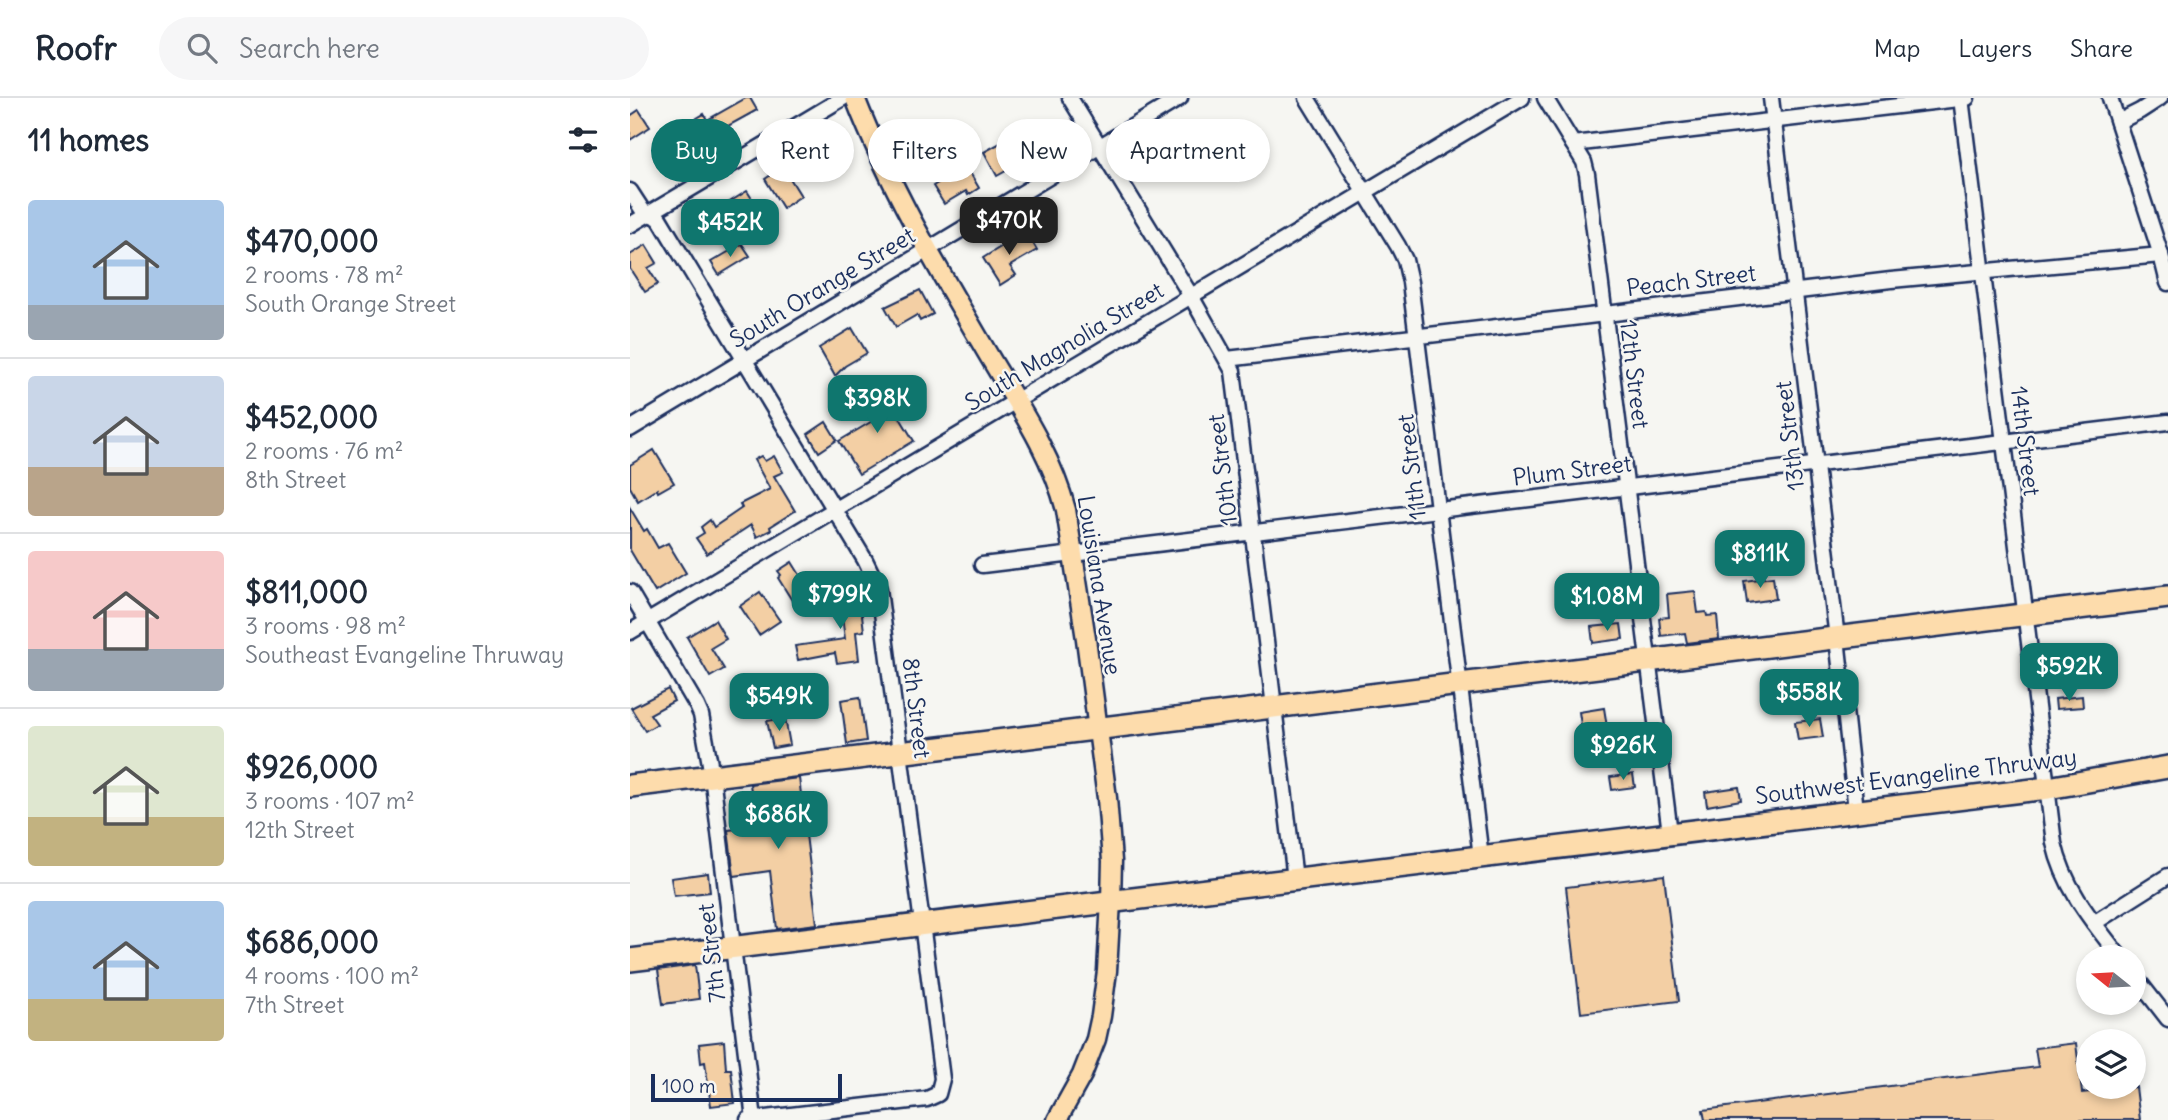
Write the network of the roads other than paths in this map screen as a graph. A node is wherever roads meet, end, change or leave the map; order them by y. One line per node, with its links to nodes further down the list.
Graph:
1 (843, 98): 19 (street)
2 (855, 98): 21 (main road, Louisiana Avenue)
3 (1070, 98): 16 (street, 10th Street)
4 (1180, 98): 16 (street, South Orange Street)
5 (1307, 98): 18 (street, 11th Street)
6 (1522, 98): 18 (street, South Magnolia Street)
7 (1545, 98): 15 (street, 12th Street)
8 (1771, 98): 13 (street, 13th Street)
9 (1961, 98): 10 (street); 13 (street); 23 (street, 14th Street)
10 (1967, 98)
11 (2110, 98): 14 (street)
12 (2160, 98): 14 (street)
13 (1773, 121): 15 (street); 25 (street, 13th Street)
14 (2118, 122): 22 (street)
15 (1573, 144): 27 (street, 12th Street)
16 (1100, 147): 21 (street, South Orange Street); 26 (street, 10th Street)
17 (630, 191): 19 (street, 8th Street)
18 (1365, 193): 26 (street, South Magnolia Street); 28 (street, 11th Street)
19 (649, 214): 20 (street); 30 (street, 8th Street)
20 (630, 225)
21 (927, 251): 30 (street, South Orange Street); 31 (main road, Louisiana Avenue)
22 (2161, 254): 23 (street, Peach Street); 24 (street)
23 (1982, 271): 25 (street, Peach Street); 34 (street, 14th Street)
24 (2168, 283)
25 (1794, 291): 27 (street, Peach Street); 35 (street, 13th Street)
26 (1191, 296): 29 (street, 10th Street); 31 (street, South Magnolia Street)
27 (1605, 314): 28 (street, Peach Street); 36 (street, 12th Street)
28 (1418, 336): 29 (street, Peach Street); 37 (street, 11th Street)
29 (1227, 359): 39 (street, 10th Street)
30 (744, 360): 33 (street, South Orange Street); 38 (street, 8th Street)
31 (1016, 402): 38 (street, South Magnolia Street); 40 (main road, Louisiana Avenue)
32 (2168, 422): 34 (street, Plum Street)
33 (630, 429)
34 (2003, 440): 35 (street, Plum Street); 44 (street, 14th Street)
35 (1815, 464): 36 (street, Plum Street); 47 (street, 13th Street)
36 (1627, 487): 37 (street, Plum Street); 48 (street, 12th Street)
37 (1439, 509): 39 (street, Plum Street); 49 (street, 11th Street)
38 (834, 510): 45 (street, South Magnolia Street); 52 (street, 8th Street)
39 (1252, 531): 40 (street, Plum Street); 50 (street, 10th Street)
40 (1073, 555): 41 (street, Plum Street); 51 (main road, Louisiana Avenue)
41 (982, 565)
42 (630, 592): 45 (street, 7th Street)
43 (2168, 597): 44 (highway)
44 (2025, 615): 47 (highway); 56 (street, 14th Street)
45 (647, 621): 46 (street, South Magnolia Street); 54 (street, 7th Street)
46 (630, 632)
47 (1837, 638): 48 (highway); 57 (street, 13th Street)
48 (1648, 660): 49 (highway); 58 (street, 12th Street)
49 (1461, 683): 50 (highway); 59 (street, 11th Street)
50 (1275, 706): 51 (highway); 61 (street, 10th Street)
51 (1097, 728): 52 (highway); 62 (main road, Louisiana Avenue)
52 (900, 752): 54 (highway); 64 (street, 8th Street)
53 (2168, 767): 56 (highway, Southwest Evangeline Thruway)
54 (712, 775): 55 (highway); 66 (street, 7th Street)
55 (630, 786)
56 (2048, 788): 57 (highway, Southwest Evangeline Thruway); 63 (street, 14th Street)
57 (1856, 810): 58 (highway, Southwest Evangeline Thruway)
58 (1670, 833): 59 (highway, Southwest Evangeline Thruway)
59 (1481, 857): 61 (highway, Southwest Evangeline Thruway)
60 (2168, 876): 63 (street)
61 (1295, 879): 62 (highway, Southwest Evangeline Thruway)
62 (1111, 901): 64 (highway, Southwest Evangeline Thruway); 72 (main road, Louisiana Avenue)
63 (2094, 923): 65 (street, 14th Street)
64 (922, 925): 66 (highway, Southwest Evangeline Thruway); 70 (street, 8th Street)
65 (2111, 945)
66 (733, 947): 67 (highway, Southwest Evangeline Thruway); 70 (street, 7th Street)
67 (630, 960)
68 (2146, 991): 69 (street)
69 (2168, 1019)
70 (754, 1119): 71 (street)
71 (748, 1120)
72 (1057, 1120)

